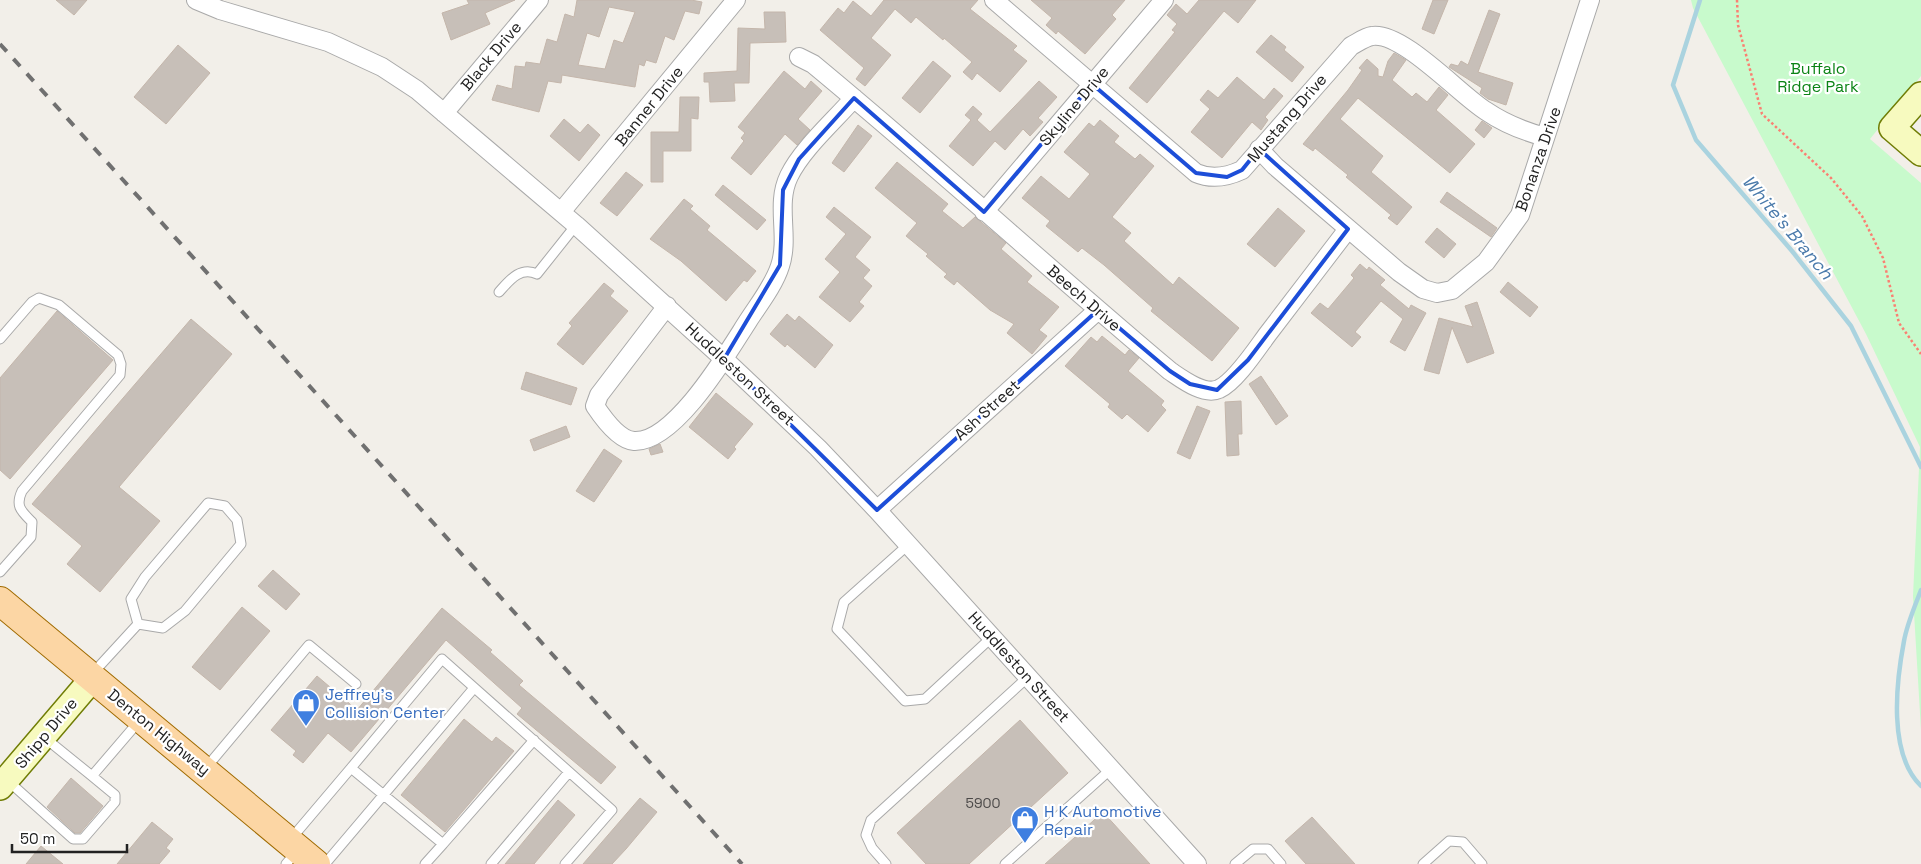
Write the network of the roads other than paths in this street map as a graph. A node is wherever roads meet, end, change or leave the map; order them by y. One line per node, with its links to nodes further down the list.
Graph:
1 (196, 0): 11 (street, Huddleston Street)
2 (539, 0): 11 (street, Black Drive)
3 (736, 0): 15 (street, Banner Drive)
4 (994, 0): 8 (street, Mustang Drive)
5 (1164, 0): 8 (street, Skyline Drive)
6 (1590, 0): 12 (street, Bonanza Drive)
7 (799, 58): 10 (street, Beech Drive)
8 (1092, 84): 13 (street, Mustang Drive); 16 (street, Skyline Drive)
9 (1921, 95): 14 (street)
10 (854, 98): 16 (street, Beech Drive); 23 (street)
11 (444, 113): 15 (street, Huddleston Street)
12 (1546, 137): 13 (street, Mustang Drive); 18 (street, Bonanza Drive)
13 (1259, 149): 18 (street, Bonanza Drive)
14 (1921, 153)
15 (562, 212): 17 (street, Huddleston Street)
16 (984, 212): 21 (street, Beech Drive)
17 (576, 225): 19 (lane); 20 (street, Huddleston Street)
18 (1348, 229): 21 (street, Beech Drive)
19 (500, 292)
20 (667, 306): 23 (street, Huddleston Street); 23 (street)
21 (1098, 310): 24 (street, Ash Street)
22 (0, 339): 26 (lane)
23 (724, 359): 24 (street, Huddleston Street)
24 (877, 510): 25 (street, Huddleston Street)
25 (908, 544): 29 (street, Huddleston Street); 29 (lane)
26 (0, 572)
27 (1, 603): 30 (main road, Denton Highway)
28 (138, 624): 28 (lane); 30 (lane)
29 (992, 637): 31 (street, Huddleston Street)
30 (91, 677): 34 (main road, Denton Highway); 35 (street, Shipp Drive)
31 (1028, 677): 39 (street, Huddleston Street); 51 (lane)
32 (356, 684): 38 (lane)
33 (474, 688): 36 (lane); 37 (lane); 43 (lane)
34 (142, 718): 38 (main road, Denton Highway); 41 (lane)
35 (43, 736): 41 (lane); 42 (street, Shipp Drive)
36 (534, 740): 40 (lane); 44 (lane)
37 (351, 768): 43 (lane); 45 (lane)
38 (205, 769): 45 (main road, Denton Highway)
39 (1111, 769): 46 (street, Huddleston Street); 52 (lane)
40 (569, 772): 49 (lane); 50 (lane)
41 (92, 776): 42 (lane)
42 (3, 784)
43 (384, 795): 44 (lane); 47 (lane)
44 (443, 844): 48 (lane)
45 (298, 854)
46 (1192, 862)
47 (326, 864)
48 (425, 864)
49 (491, 864)
50 (565, 864)
51 (886, 864)
52 (1005, 864)
53 (1235, 864): 54 (lane)
54 (1281, 864)
55 (1423, 864): 56 (lane)
56 (1482, 864)

